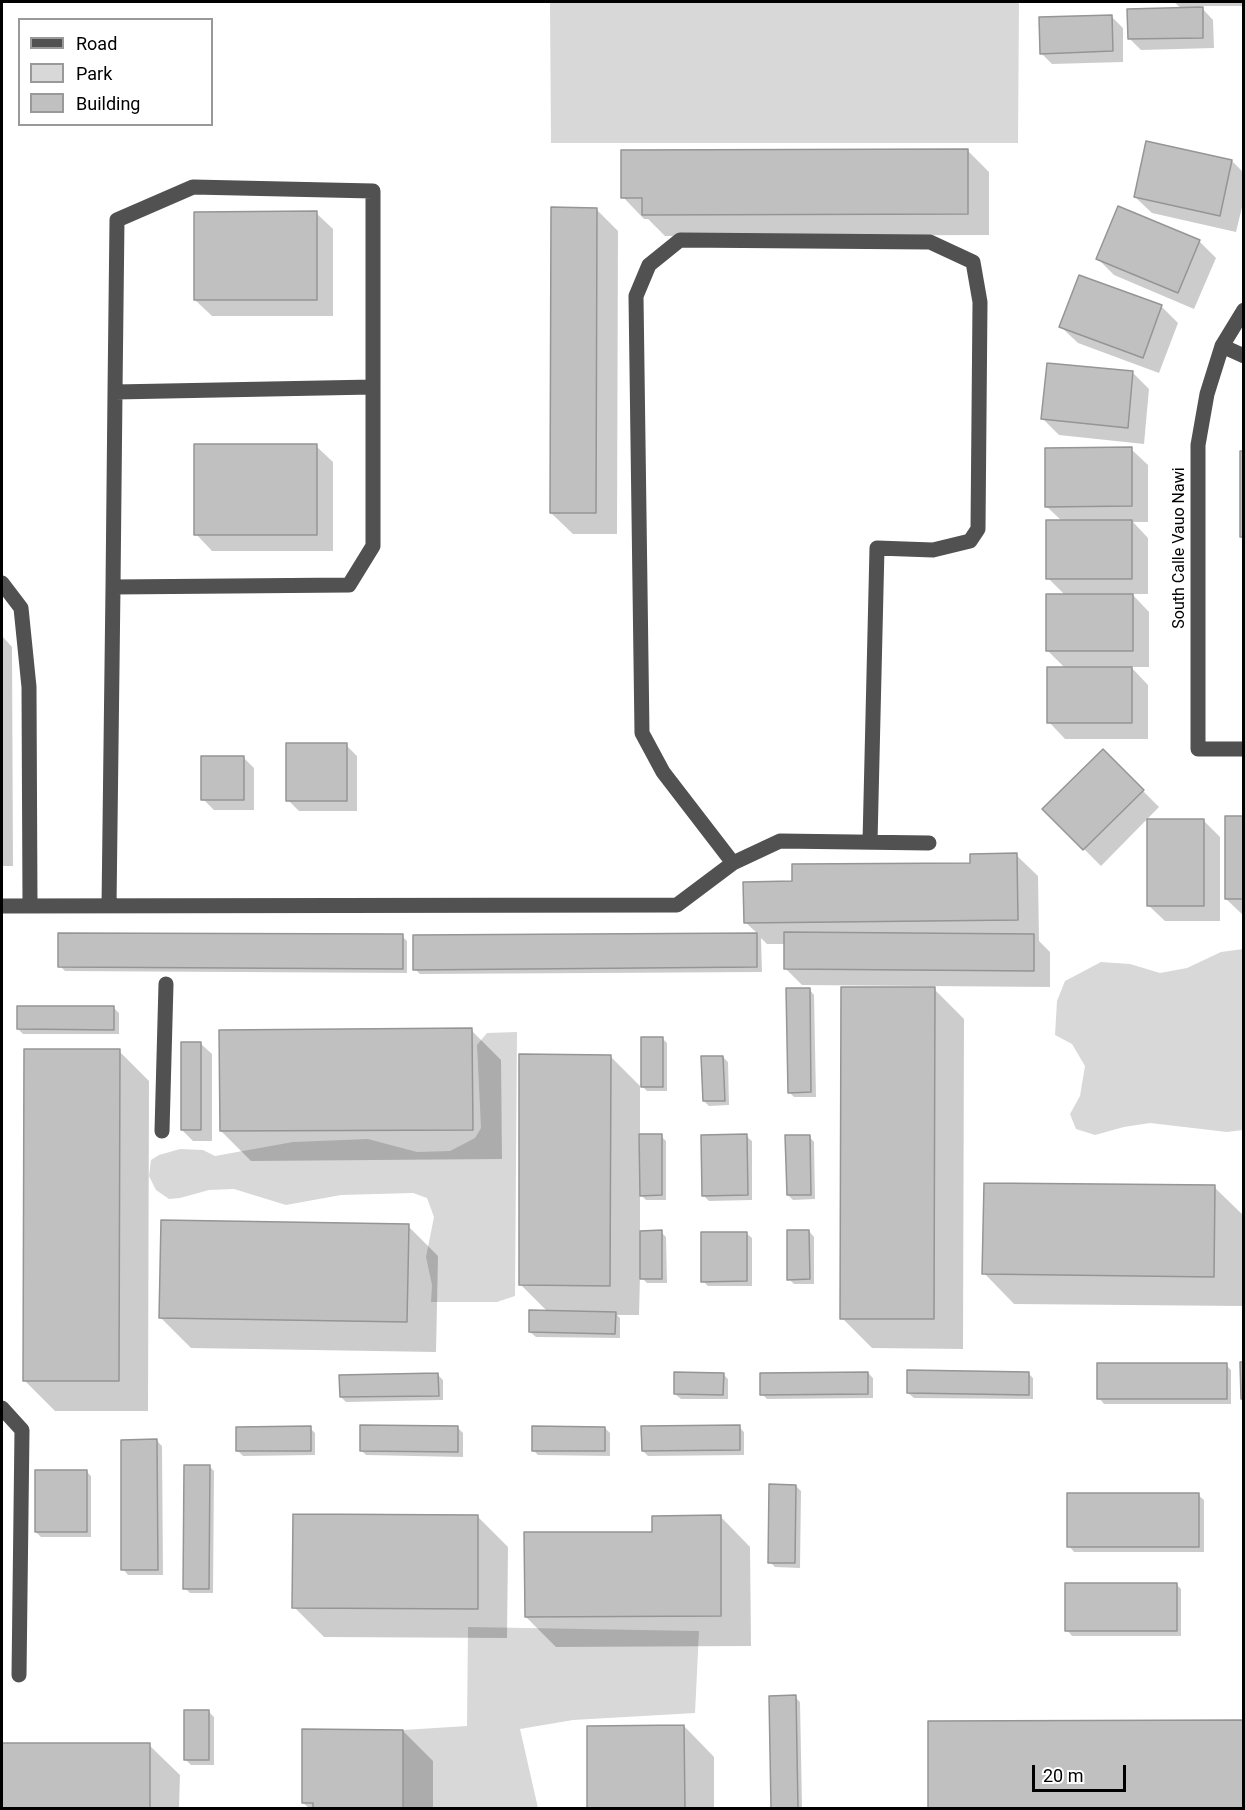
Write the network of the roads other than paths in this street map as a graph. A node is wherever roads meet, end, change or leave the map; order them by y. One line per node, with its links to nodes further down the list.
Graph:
1 (1244, 310): 2 (street, South Calle Vauo Nawi)
2 (1222, 346): 3 (street); 8 (street, South Calle Vauo Nawi)
3 (1244, 356)
4 (373, 387): 5 (street); 5 (street); 7 (street)
5 (115, 392): 7 (street)
6 (2, 583): 13 (street)
7 (113, 587): 14 (street)
8 (1244, 749)
9 (870, 842): 10 (street); 11 (street); 11 (street)
10 (929, 843)
11 (733, 863): 14 (street)
12 (2, 906): 13 (street)
13 (30, 906): 14 (street)
14 (109, 906)
15 (165, 984): 16 (street)
16 (162, 1131)
17 (2, 1408): 18 (street)
18 (19, 1675)

